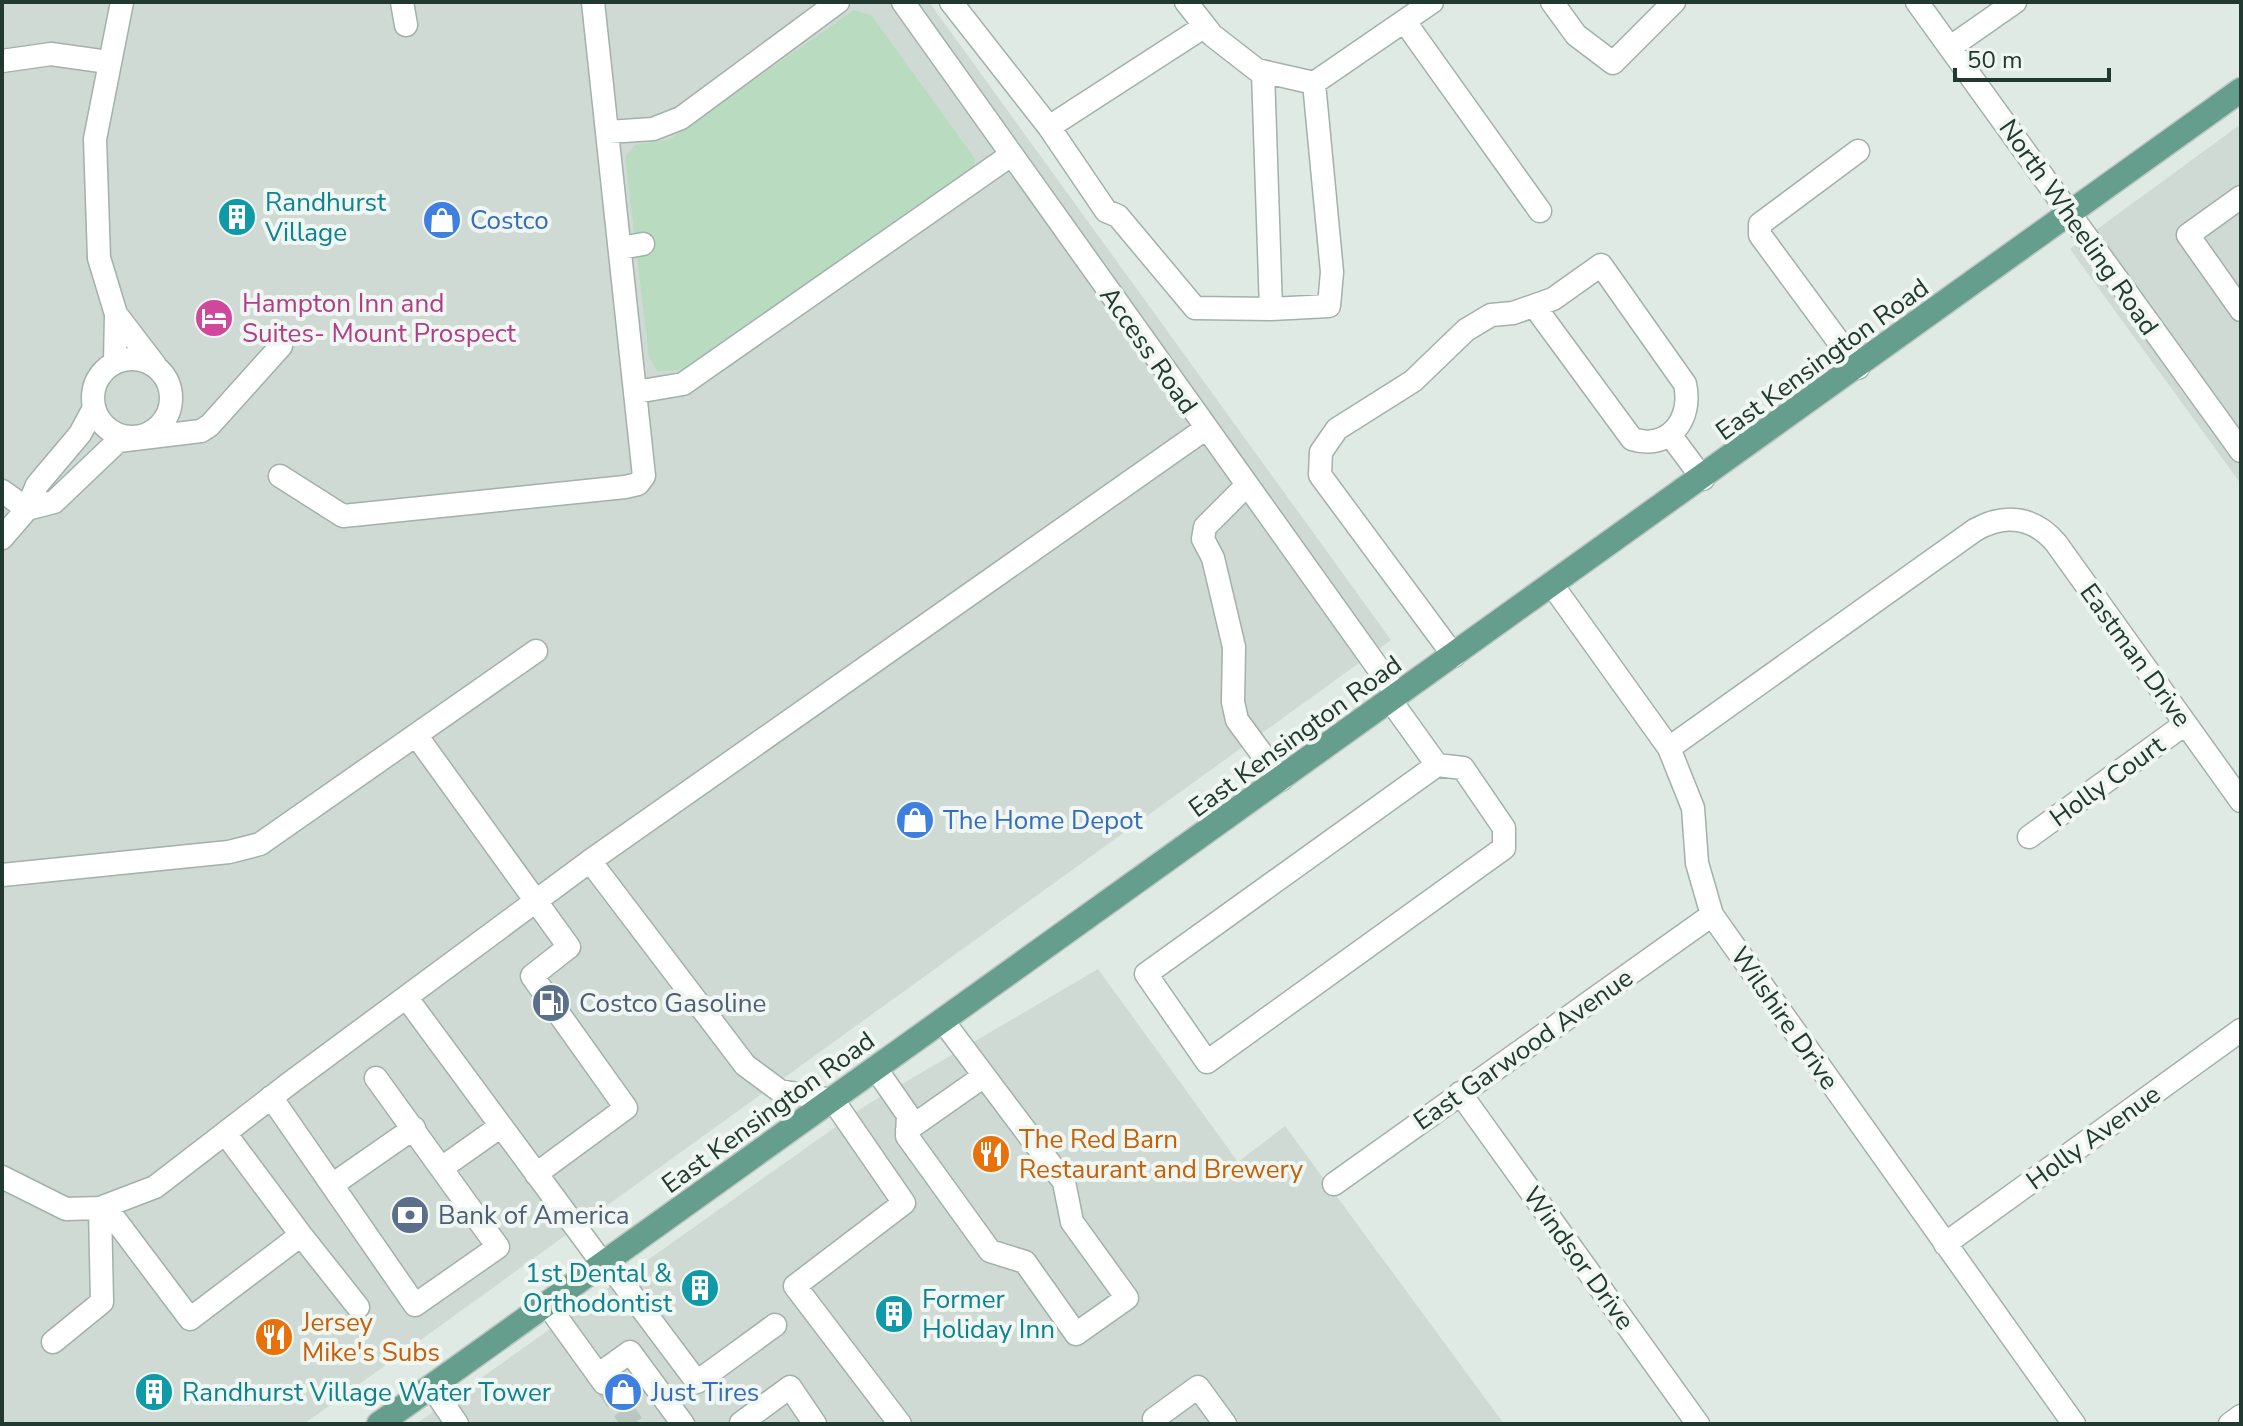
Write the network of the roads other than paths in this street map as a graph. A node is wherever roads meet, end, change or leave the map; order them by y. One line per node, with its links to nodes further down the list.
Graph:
1 (122, 2): 18 (street)
2 (402, 2): 14 (street)
3 (593, 2): 23 (street)
4 (838, 2): 23 (street)
5 (903, 2): 25 (street, Access Road)
6 (951, 2): 22 (street)
7 (1186, 2): 15 (street)
8 (1432, 2): 13 (street)
9 (1552, 2): 10 (street)
10 (1674, 2)
11 (1917, 2): 16 (street, North Wheeling Road)
12 (2015, 2): 16 (street)
13 (1405, 22): 20 (street); 27 (street)
14 (406, 25)
15 (1205, 26): 19 (street); 22 (street)
16 (1952, 46): 28 (street, North Wheeling Road)
17 (2, 61): 18 (street)
18 (108, 62): 32 (street)
19 (1263, 72): 20 (street); 30 (street)
20 (1314, 83): 30 (street)
21 (2241, 90): 28 (main road, East Kensington Road)
22 (1049, 127): 30 (street)
23 (608, 132): 37 (street)
24 (1858, 151): 36 (street)
25 (1011, 155): 37 (street); 39 (street, Access Road)
26 (2241, 197): 31 (street)
27 (1540, 211)
28 (2068, 214): 36 (main road, East Kensington Road); 42 (street, North Wheeling Road)
29 (1535, 307): 41 (street); 41 (street); 51 (street)
30 (1271, 309)
31 (2241, 310)
32 (116, 314): 34 (street); 35 (street)
33 (281, 346): 40 (street)
34 (115, 362): 35 (street); 38 (street)
35 (155, 365): 40 (street)
36 (1858, 368): 44 (main road, East Kensington Road)
37 (636, 392): 43 (street)
38 (94, 408): 40 (street); 47 (street)
39 (1205, 429): 45 (street, Access Road); 60 (street)
40 (140, 436): 47 (street)
41 (1671, 436): 44 (street)
42 (2241, 451)
43 (280, 476)
44 (1703, 479): 49 (main road, East Kensington Road)
45 (1246, 486): 52 (street, Access Road); 57 (street)
46 (2, 491): 47 (street)
47 (27, 509): 48 (street)
48 (2, 538)
49 (1553, 586): 51 (main road, East Kensington Road); 55 (street, Wilshire Drive)
50 (536, 651): 54 (street)
51 (1454, 656): 52 (main road, East Kensington Road)
52 (1395, 699): 56 (street, Access Road); 57 (main road, East Kensington Road)
53 (2185, 724): 55 (street, Eastman Drive); 58 (street, Eastman Drive); 59 (street, Holly Court)
54 (416, 735): 61 (street); 62 (street)
55 (1669, 748): 63 (street, Wilshire Drive)
56 (1437, 765): 56 (street)
57 (1286, 776): 65 (main road, East Kensington Road)
58 (2241, 801)
59 (2029, 837)
60 (590, 861): 62 (street); 72 (street)
61 (2, 875)
62 (536, 902): 64 (street); 78 (street)
63 (1712, 915): 70 (street, East Garwood Avenue); 84 (street, Wilshire Drive)
64 (406, 997): 71 (street); 73 (street)
65 (943, 1021): 67 (main road, East Kensington Road); 68 (street)
66 (2241, 1030): 84 (street, Holly Avenue)
67 (876, 1069): 72 (main road, East Kensington Road); 75 (street)
68 (984, 1076): 75 (street); 75 (street)
69 (376, 1078): 74 (street)
70 (1460, 1093): 80 (street, East Garwood Avenue); 100 (street, Windsor Drive)
71 (271, 1097): 76 (street); 81 (street)
72 (833, 1100): 85 (main road, East Kensington Road); 97 (street)
73 (501, 1126): 77 (street); 78 (street)
74 (414, 1128): 77 (street); 81 (street)
75 (907, 1130)
76 (225, 1133): 82 (street); 83 (street)
77 (443, 1167): 81 (street)
78 (536, 1174): 85 (street)
79 (2, 1177): 82 (street)
80 (1334, 1184)
81 (332, 1185)
82 (102, 1207): 83 (street); 89 (street)
83 (301, 1235): 87 (street)
84 (1945, 1244): 101 (street, Wilshire Drive)
85 (605, 1263): 86 (main road, East Kensington Road); 88 (street)
86 (547, 1304): 90 (main road, East Kensington Road); 94 (street)
87 (358, 1307)
88 (775, 1325)
89 (53, 1342)
90 (432, 1387): 92 (main road, East Kensington Road); 93 (street)
91 (2241, 1416): 102 (street)
92 (379, 1424)
93 (457, 1424)
94 (683, 1424)
95 (741, 1424): 96 (street)
96 (815, 1424)
97 (900, 1424)
98 (1158, 1424): 99 (street)
99 (1225, 1424)
100 (1698, 1424)
101 (2074, 1424)
102 (2230, 1424)

